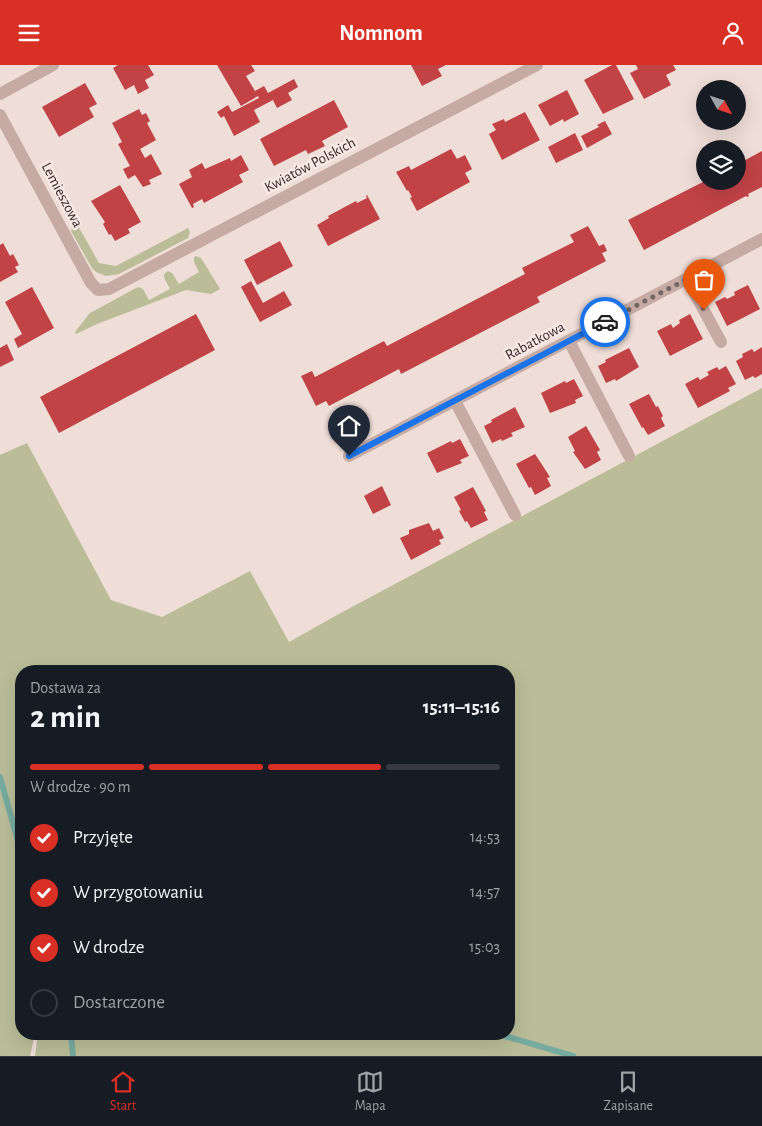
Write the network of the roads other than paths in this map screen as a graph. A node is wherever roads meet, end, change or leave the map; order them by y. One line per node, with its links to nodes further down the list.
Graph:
1 (53, 65): 3 (street)
2 (536, 65): 7 (street, Kwiatów Polskich)
3 (0, 94)
4 (0, 115): 7 (street, Lemieszowa)
5 (762, 239): 6 (street, Rabatkowa)
6 (687, 279): 8 (street, Rabatkowa); 9 (street)
7 (98, 290)
8 (569, 341): 10 (street, Rabatkowa); 12 (street)
9 (721, 342)
10 (455, 401): 11 (street, Rabatkowa); 13 (street)
11 (349, 456)
12 (630, 456)
13 (515, 515)

